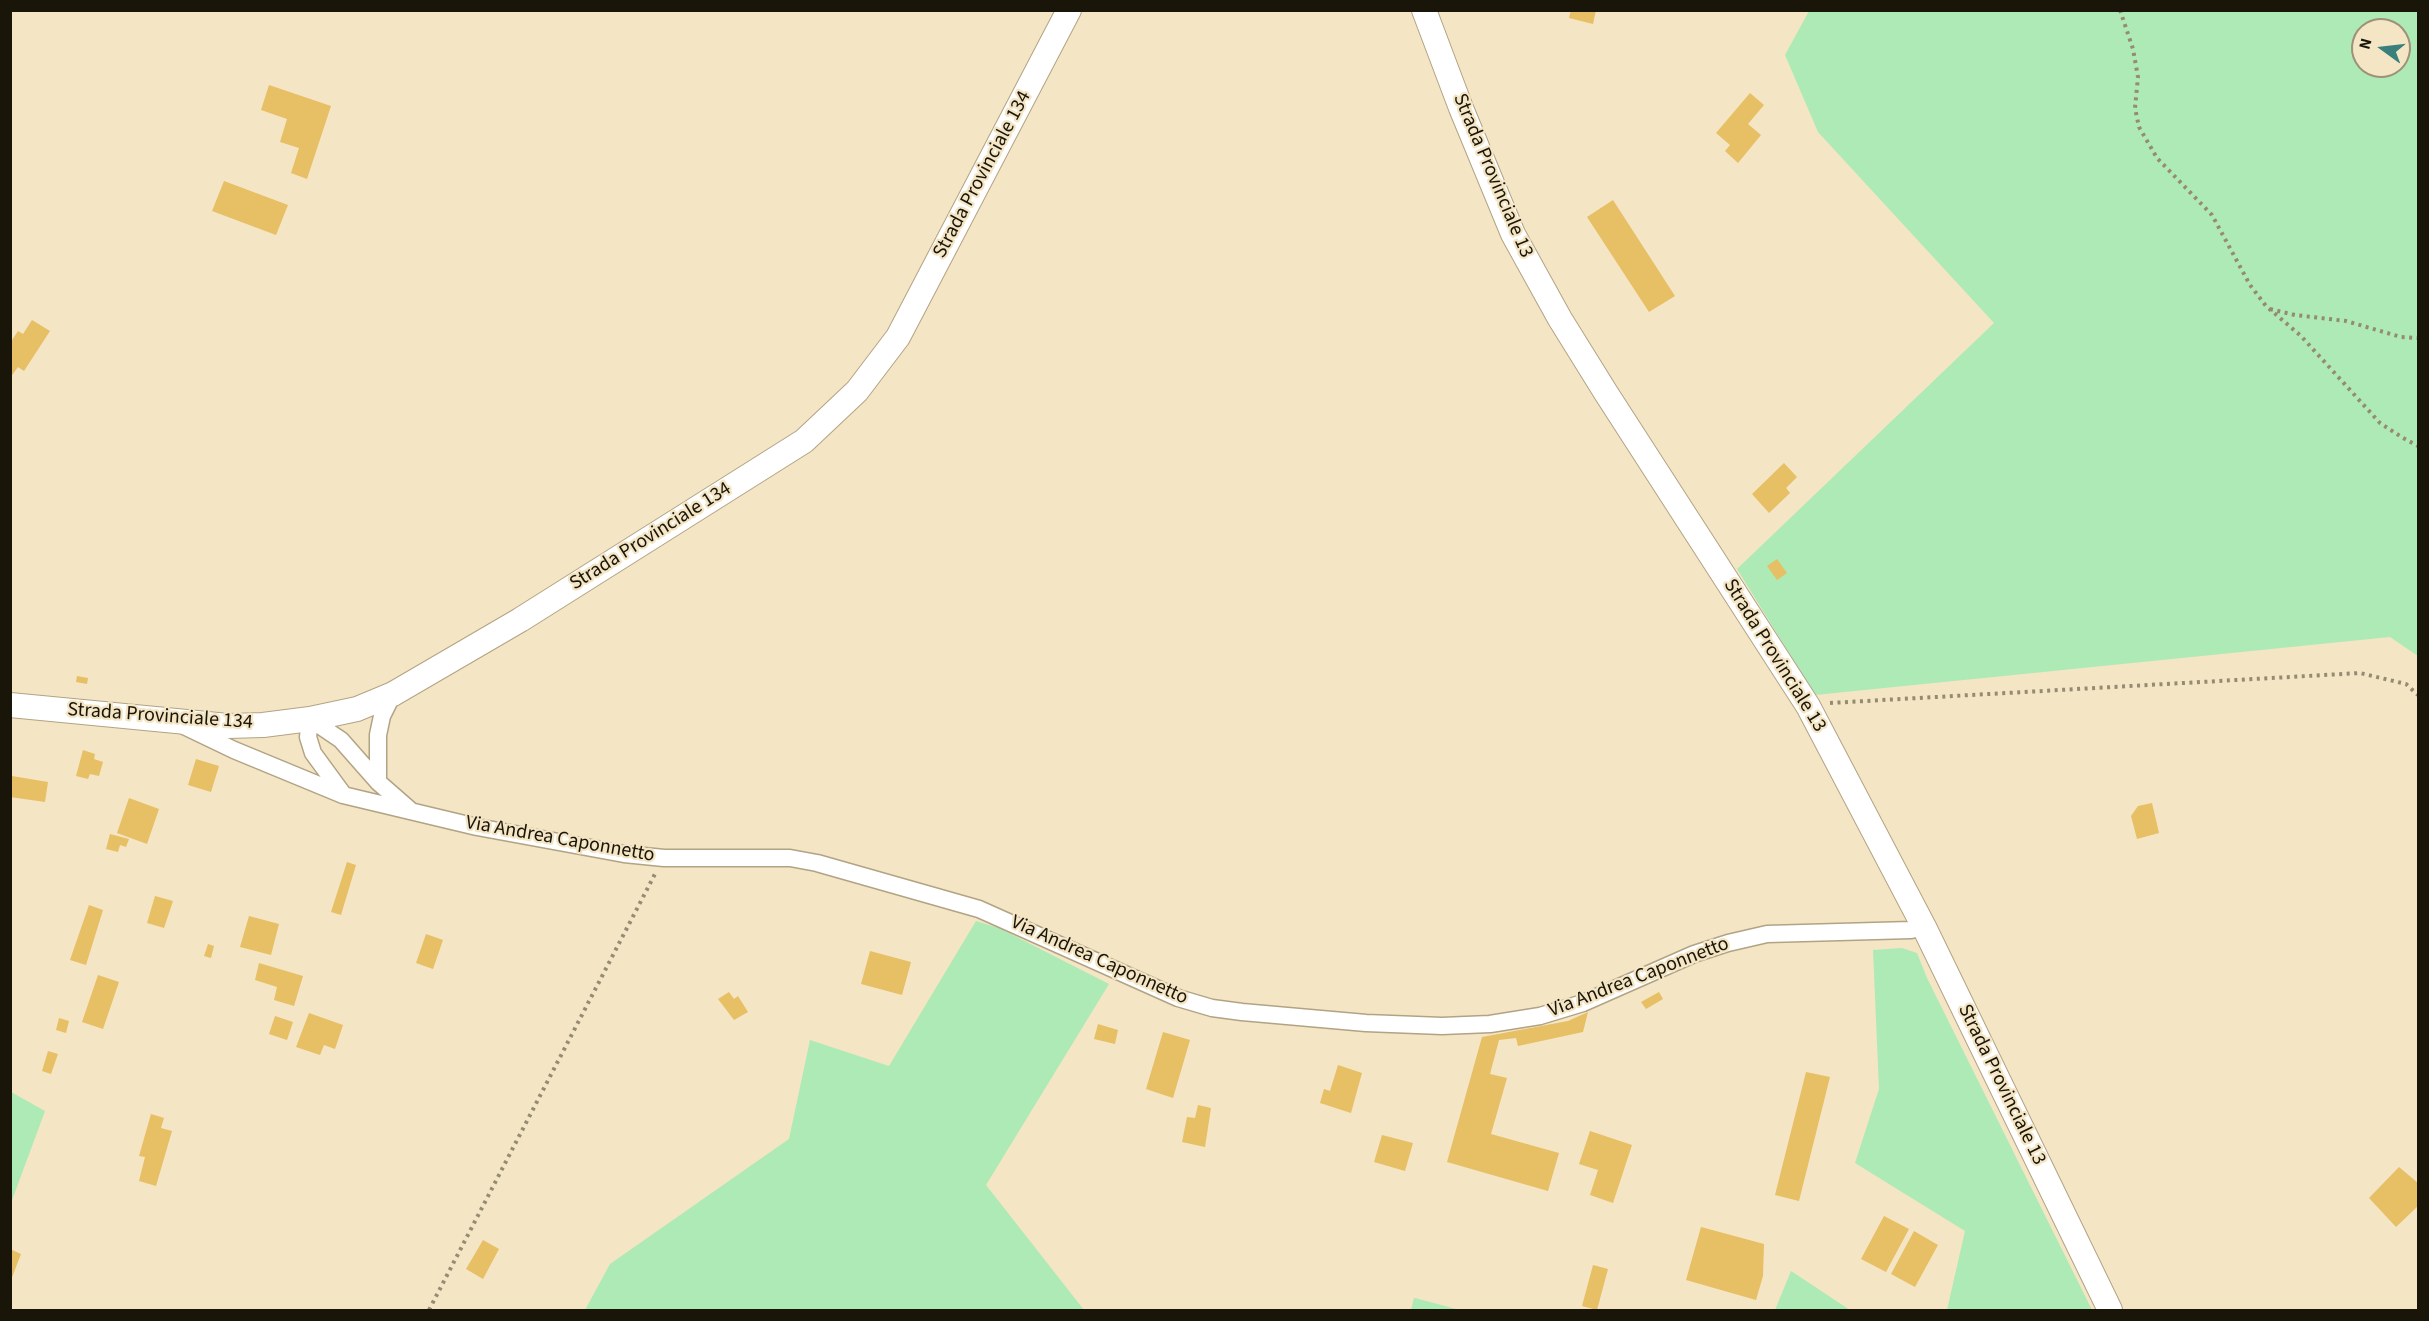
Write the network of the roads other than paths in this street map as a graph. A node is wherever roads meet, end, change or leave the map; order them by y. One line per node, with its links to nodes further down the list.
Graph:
1 (1069, 10): 3 (main road, Strada Provinciale 134)
2 (1424, 10): 10 (main road, Strada Provinciale 13)
3 (393, 693): 5 (main road, Strada Provinciale 134); 7 (street)
4 (10, 705): 6 (main road, Strada Provinciale 134)
5 (310, 719): 6 (main road, Strada Provinciale 134); 7 (street); 8 (street)
6 (176, 722): 8 (street, Via Andrea Caponnetto)
7 (378, 782): 9 (street)
8 (343, 795): 9 (street, Via Andrea Caponnetto)
9 (414, 812): 10 (street, Via Andrea Caponnetto)
10 (1924, 927): 11 (main road, Strada Provinciale 13)
11 (2110, 1311)

